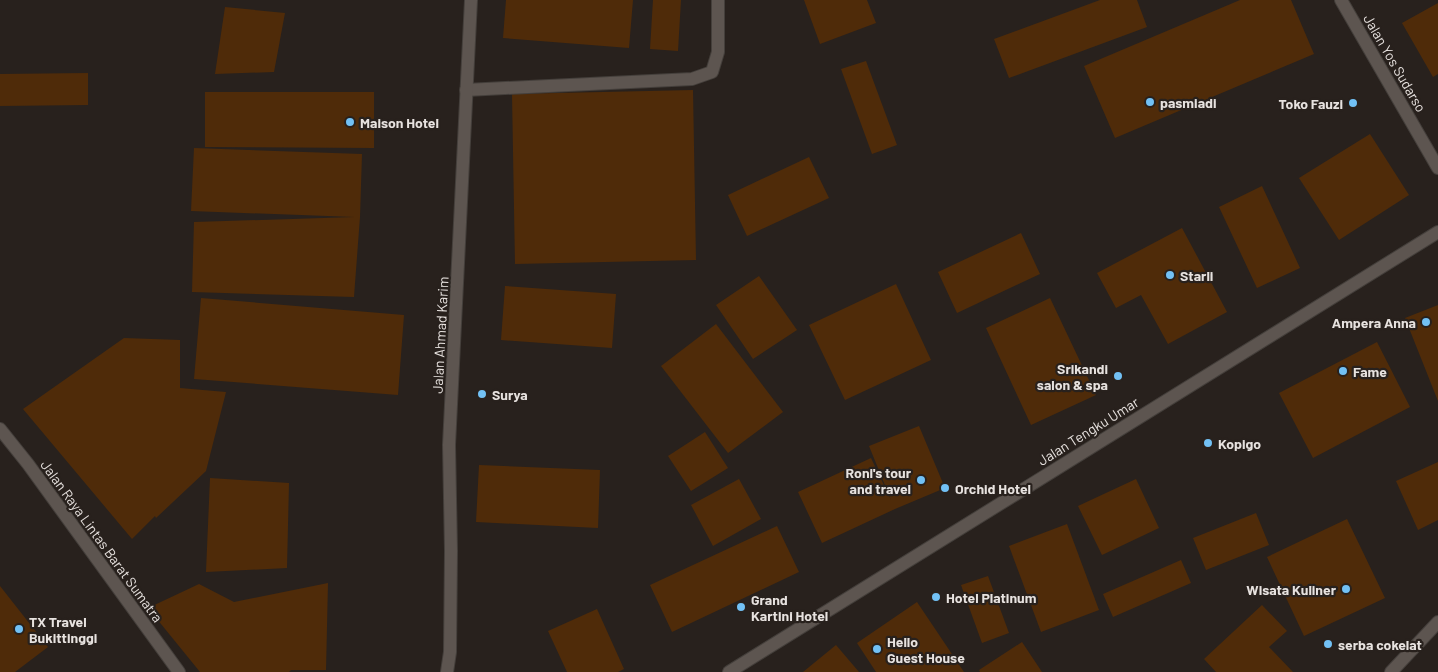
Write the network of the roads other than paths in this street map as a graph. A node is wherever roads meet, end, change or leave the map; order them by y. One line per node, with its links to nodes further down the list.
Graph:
1 (471, 0): 4 (main road, Jalan Ahmad Karim)
2 (718, 0): 4 (main road)
3 (1341, 0): 5 (main road, Jalan Yos Sudarso)
4 (466, 90): 10 (main road, Jalan Ahmad Karim)
5 (1438, 168)
6 (1438, 232): 11 (main road, Jalan Tengku Umar)
7 (0, 429): 9 (main road, Jalan Raya Lintas Barat Sumatra)
8 (1438, 622): 12 (main road)
9 (178, 672)
10 (447, 672)
11 (729, 672)
12 (1391, 672)

